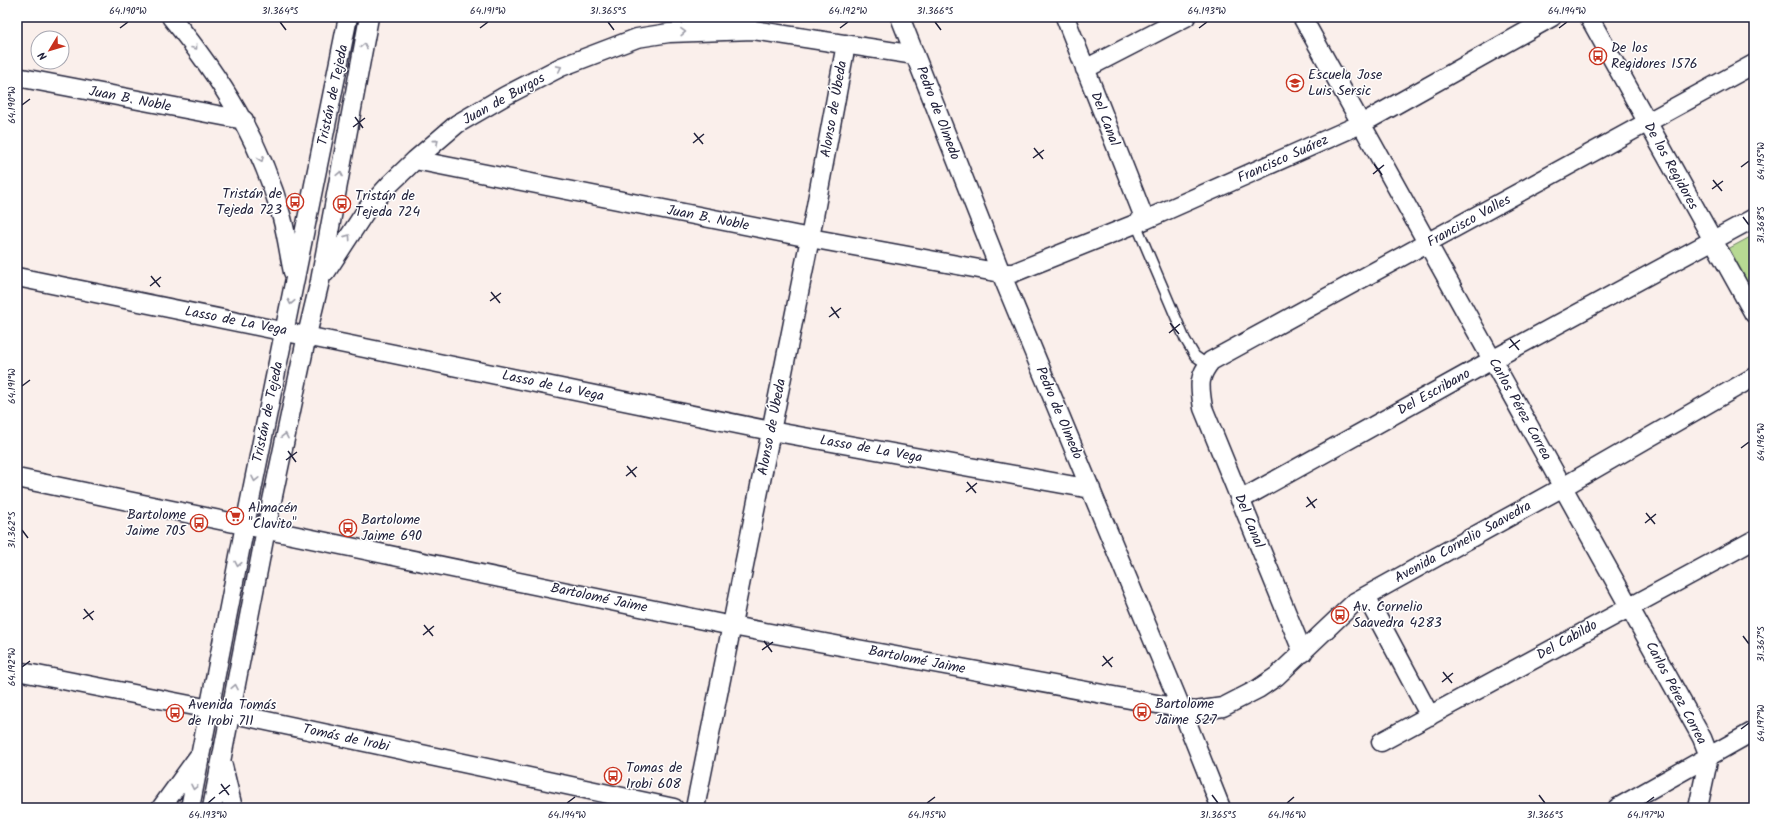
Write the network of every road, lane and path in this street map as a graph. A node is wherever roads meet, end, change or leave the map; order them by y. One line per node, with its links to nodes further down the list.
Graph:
1 (171, 17): 17 (street, one-way to 17)
2 (348, 17): 28 (street, Tristán de Tejeda)
3 (369, 17): 29 (street, Tristán de Tejeda, one-way to 3)
4 (688, 17): 11 (street)
5 (900, 17): 13 (street, Pedro de Olmedo)
6 (1065, 17): 15 (street, Del Canal)
7 (1186, 17): 15 (street)
8 (1302, 17): 19 (street, Carlos Pérez Correa)
9 (1552, 17): 19 (street, Francisco Suárez)
10 (1589, 17): 18 (street, De los Regidores)
11 (753, 30): 12 (street); 20 (street, Juan de Burgos, one-way to 11)
12 (846, 44): 13 (street); 23 (street, Alonso de Úbeda)
13 (915, 55): 26 (street, Pedro de Olmedo)
14 (1754, 64): 18 (street, Francisco Valles)
15 (1086, 69): 22 (street, Del Canal)
16 (17, 77): 17 (street, Juan B. Noble)
17 (244, 120): 28 (street, one-way to 28)
18 (1648, 123): 24 (street, De los Regidores); 25 (street, Francisco Valles)
19 (1361, 124): 22 (street, Francisco Suárez); 25 (street, Carlos Pérez Correa)
20 (414, 160): 23 (street, Juan B. Noble); 29 (street, Juan de Burgos, one-way to 20)
21 (1754, 218): 24 (street, Del Escribano)
22 (1140, 222): 26 (street, Francisco Suárez); 34 (lane)
23 (810, 238): 26 (street, Juan B. Noble); 36 (street, Alonso de Úbeda)
24 (1713, 240): 30 (street, De los Regidores); 33 (street, Del Escribano)
25 (1428, 244): 33 (street, Carlos Pérez Correa); 34 (street, Francisco Valles)
26 (1001, 273): 39 (street, Pedro de Olmedo)
27 (17, 277): 31 (street, Lasso de La Vega)
28 (295, 280): 31 (street, Tristán de Tejeda, one-way to 31)
29 (320, 281): 32 (street, Tristán de Tejeda)
30 (1754, 314)
31 (285, 331): 32 (street, Lasso de La Vega); 41 (street, Tristán de Tejeda, one-way to 41)
32 (307, 335): 36 (street, Lasso de La Vega); 42 (street, Tristán de Tejeda, one-way to 32)
33 (1492, 360): 38 (street, Carlos Pérez Correa); 40 (street, Del Escribano)
34 (1208, 365): 40 (street, Del Canal)
35 (1754, 377): 38 (street, Avenida Cornelio Saavedra)
36 (771, 431): 39 (street, Lasso de La Vega); 46 (street, Alonso de Úbeda)
37 (17, 478): 41 (street, Bartolomé Jaime)
38 (1563, 487): 44 (street, Avenida Cornelio Saavedra); 45 (street, Carlos Pérez Correa)
39 (1091, 489): 50 (street, Pedro de Olmedo)
40 (1240, 500): 47 (street, Del Canal)
41 (246, 525): 42 (street, Bartolomé Jaime); 49 (street, Tristán de Tejeda, one-way to 49)
42 (266, 528): 46 (street, Bartolomé Jaime); 51 (street, Tristán de Tejeda, one-way to 42)
43 (1754, 540): 45 (street, Del Cabildo)
44 (1366, 596): 47 (street, Avenida Cornelio Saavedra); 52 (street)
45 (1630, 606): 52 (street, Del Cabildo); 56 (street, Carlos Pérez Correa)
46 (732, 626): 50 (street, Bartolomé Jaime); 63 (street, Alonso de Úbeda)
47 (1302, 653): 50 (street, Avenida Cornelio Saavedra)
48 (17, 671): 49 (street, Tomás de Irobi)
49 (210, 709): 51 (street, Tomás de Irobi); 55 (street, Tristán de Tejeda)
50 (1182, 710): 64 (street, Pedro de Olmedo)
51 (230, 713): 57 (street, Tristán de Tejeda); 62 (street, Tomás de Irobi)
52 (1430, 716): 54 (street, Del Cabildo)
53 (1754, 731): 56 (street)
54 (1381, 742)
55 (202, 751): 58 (street); 59 (street, Tristán de Tejeda, one-way to 59)
56 (1709, 756): 65 (street); 66 (street, Carlos Pérez Correa)
57 (222, 760): 60 (street, Tristán de Tejeda); 61 (street)
58 (161, 808)
59 (190, 808)
60 (212, 808)
61 (233, 808)
62 (674, 808)
63 (695, 808)
64 (1222, 808)
65 (1617, 808)
66 (1698, 808)

